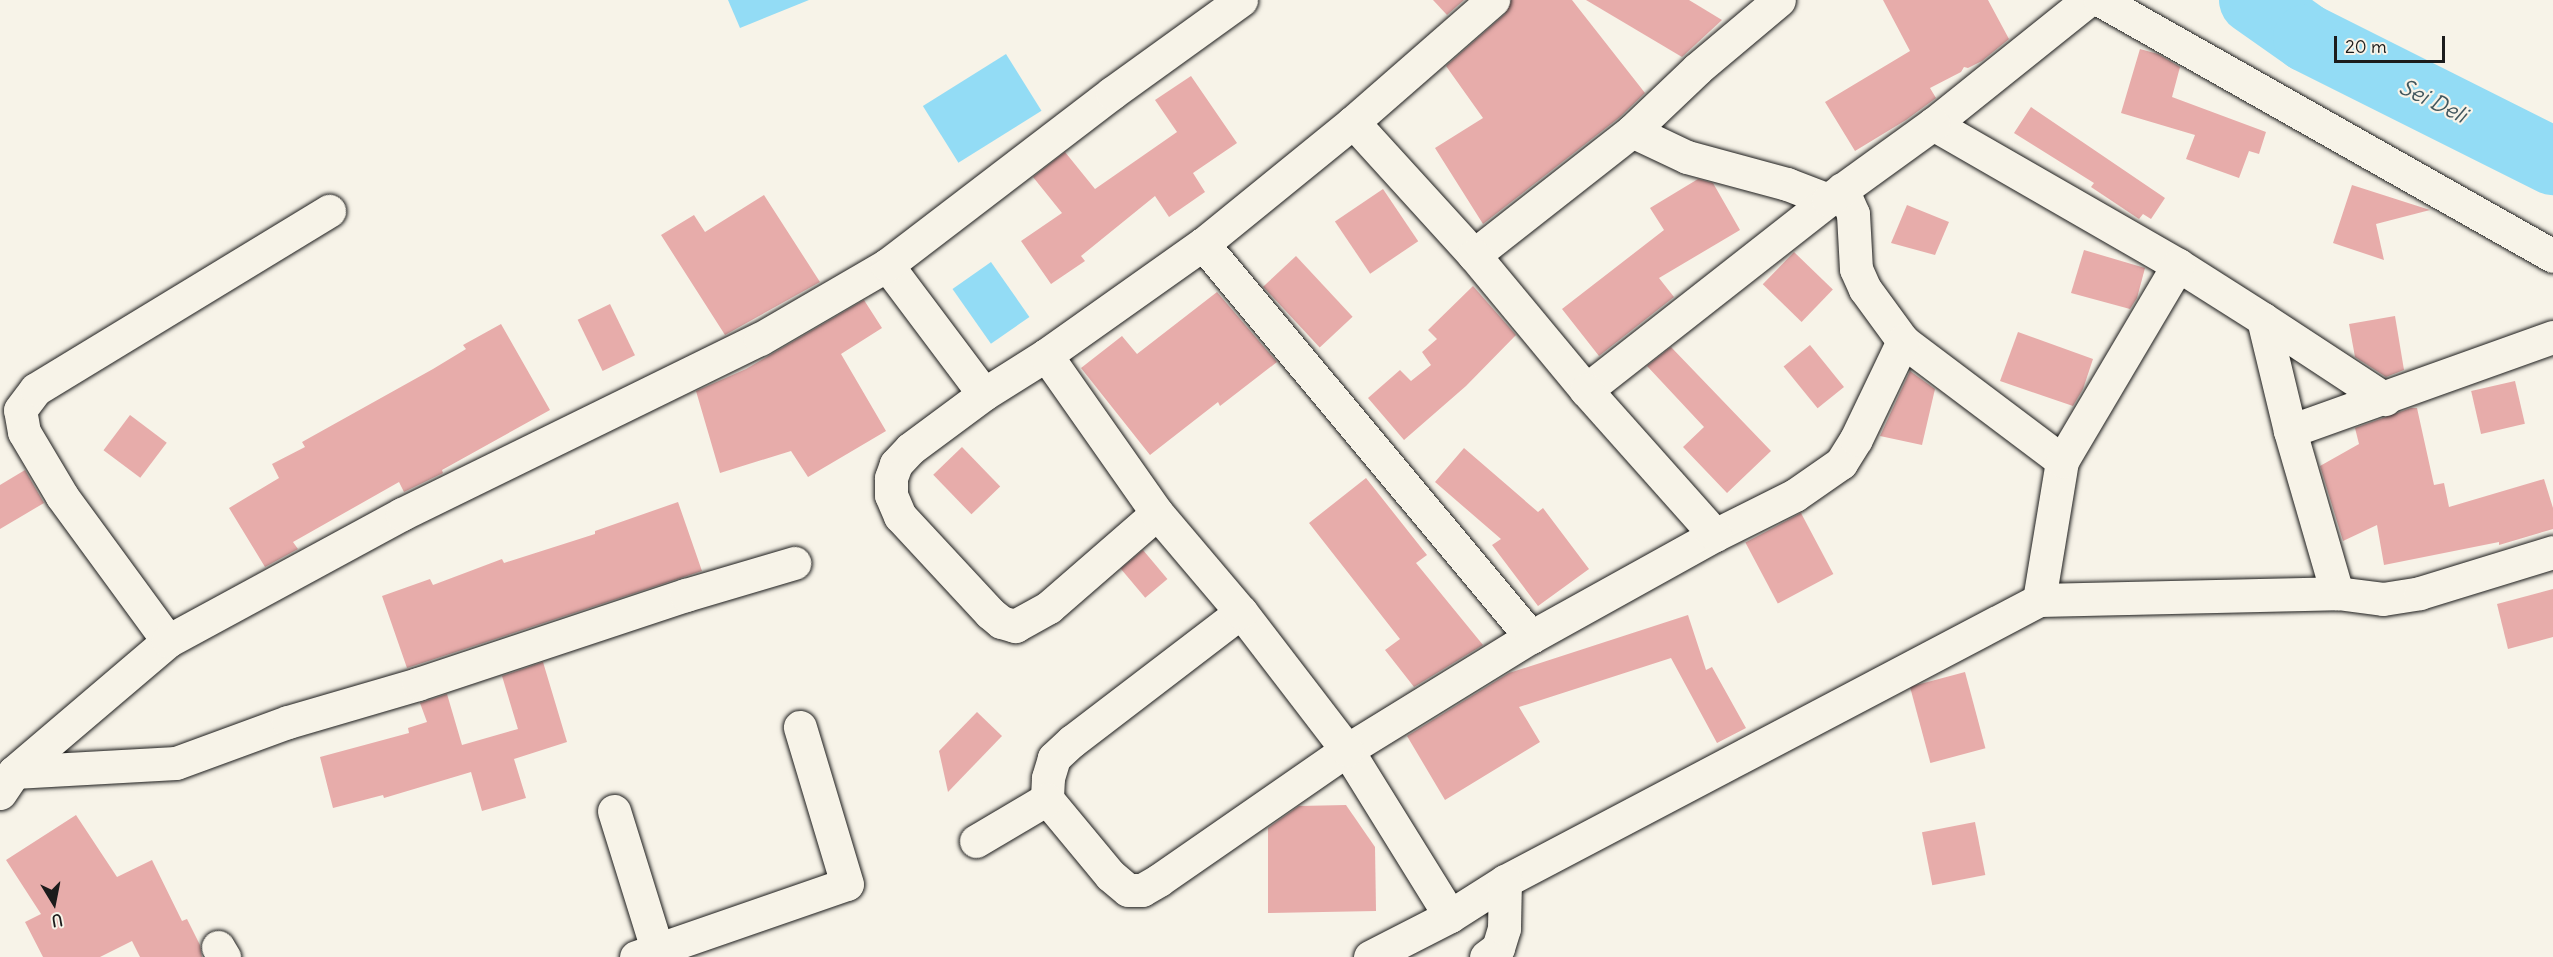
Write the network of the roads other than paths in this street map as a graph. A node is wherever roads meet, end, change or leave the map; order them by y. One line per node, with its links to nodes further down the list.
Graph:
1 (1240, 0): 14 (street)
2 (1493, 0): 6 (street)
3 (1779, 0): 8 (street)
4 (2088, 0): 7 (street)
5 (2100, 0): 13 (street)
6 (1353, 122): 11 (street); 12 (street)
7 (1933, 124): 9 (street); 15 (street)
8 (1632, 131): 9 (street); 12 (street)
9 (1835, 194): 18 (street); 20 (street)
10 (330, 211): 33 (street)
11 (1203, 243): 19 (street); 32 (street)
12 (1474, 255): 20 (street)
13 (2553, 256)
14 (887, 265): 21 (street); 33 (street)
15 (2178, 265): 16 (street); 24 (street)
16 (2263, 319): 22 (street); 23 (street)
17 (2553, 337): 22 (street)
18 (1903, 341): 24 (street); 26 (street)
19 (1046, 355): 21 (street); 25 (street)
20 (1587, 390): 26 (street)
21 (984, 394): 25 (street)
22 (2385, 399): 23 (street)
23 (2290, 431): 29 (street)
24 (2062, 462): 30 (street)
25 (1157, 513): 31 (street)
26 (1715, 535): 32 (street)
27 (2553, 552): 29 (street)
28 (794, 563): 36 (street)
29 (2337, 593): 30 (street)
30 (2039, 600): 40 (street)
31 (1241, 612): 35 (street); 37 (street)
32 (1531, 637): 35 (street)
33 (168, 641): 36 (street)
34 (800, 727): 42 (street)
35 (1347, 750): 37 (street); 41 (street)
36 (7, 783)
37 (1047, 798): 39 (street)
38 (614, 812): 42 (street)
39 (976, 841)
40 (1505, 881): 41 (street); 44 (street)
41 (1450, 916): 43 (street)
42 (646, 953)
43 (1370, 957)
44 (1486, 957)

